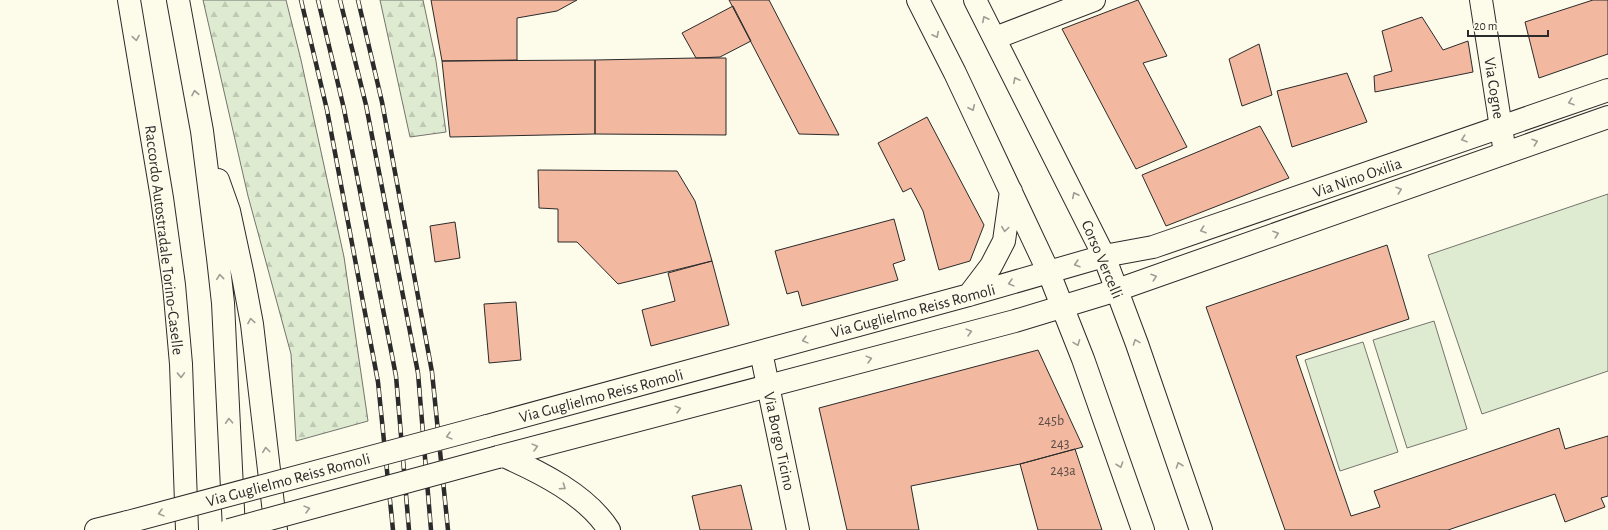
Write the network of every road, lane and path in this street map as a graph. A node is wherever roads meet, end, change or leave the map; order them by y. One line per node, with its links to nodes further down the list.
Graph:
1 (129, 0): 23 (main road, Raccordo Autostradale Torino-Caselle, one-way to 23)
2 (178, 0): 11 (main road, one-way to 2)
3 (918, 0): 13 (main road, one-way to 13)
4 (975, 0): 7 (main road, Corso Vercelli, one-way to 4)
5 (1094, 0): 7 (main road)
6 (1481, 0): 10 (main road, Via Cogne)
7 (995, 38): 14 (main road, Corso Vercelli, one-way to 7)
8 (1608, 90): 10 (main road, Via Nino Oxilia, one-way to 10)
9 (1608, 117): 12 (main road, Via Nino Oxilia, one-way to 9)
10 (1501, 127): 12 (main road, Via Cogne); 14 (main road, Via Nino Oxilia, one-way to 14)
11 (202, 131): 25 (main road, one-way to 11); 26 (main road, one-way to 11)
12 (1505, 153): 16 (main road, Via Nino Oxilia, one-way to 12)
13 (1011, 191): 15 (main road); 17 (main road, one-way to 17)
14 (1104, 256): 15 (main road, Via Guglielmo Reiss Romoli, one-way to 15); 16 (main road, Corso Vercelli)
15 (1049, 273): 17 (main road, Via Guglielmo Reiss Romoli, one-way to 17); 18 (main road)
16 (1117, 290): 18 (main road, Via Guglielmo Reiss Romoli); 30 (main road, Corso Vercelli, one-way to 16)
17 (969, 295): 19 (main road, Via Guglielmo Reiss Romoli, one-way to 19)
18 (1063, 306): 20 (main road, Via Guglielmo Reiss Romoli, one-way to 18); 29 (main road, one-way to 29)
19 (761, 352): 20 (main road, Via Borgo Ticino); 22 (main road, Via Guglielmo Reiss Romoli, one-way to 22, bridge)
20 (768, 385): 21 (main road, Via Guglielmo Reiss Romoli, one-way to 20); 28 (main road, Via Borgo Ticino)
21 (501, 456): 24 (main road, Via Guglielmo Reiss Romoli, one-way to 21, bridge); 27 (main road, one-way to 27)
22 (96, 530)
23 (187, 530)
24 (229, 530)
25 (234, 530)
26 (276, 530)
27 (609, 530)
28 (798, 530)
29 (1143, 530)
30 (1201, 530)

